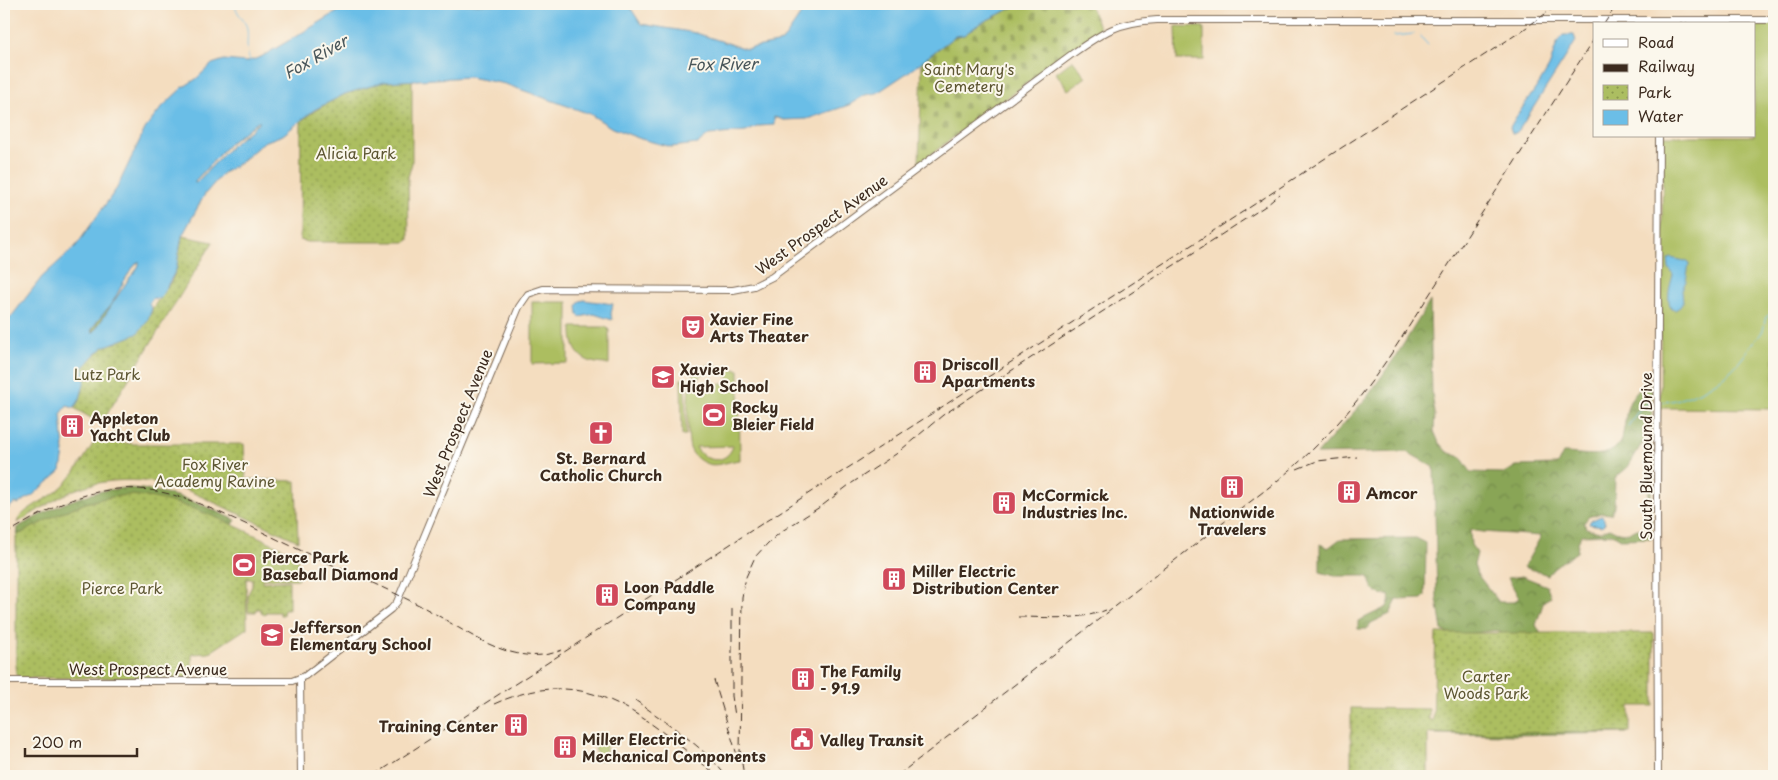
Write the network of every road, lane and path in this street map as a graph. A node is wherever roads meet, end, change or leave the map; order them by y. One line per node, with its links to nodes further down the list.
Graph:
1 (1774, 20): 2 (main road, West Prospect Avenue)
2 (1660, 22): 4 (main road, West Prospect Avenue)
3 (1660, 138): 7 (main road, South Bluemound Drive)
4 (300, 678): 5 (main road, West Prospect Avenue); 6 (main road)
5 (4, 681)
6 (301, 776)
7 (1658, 776)

